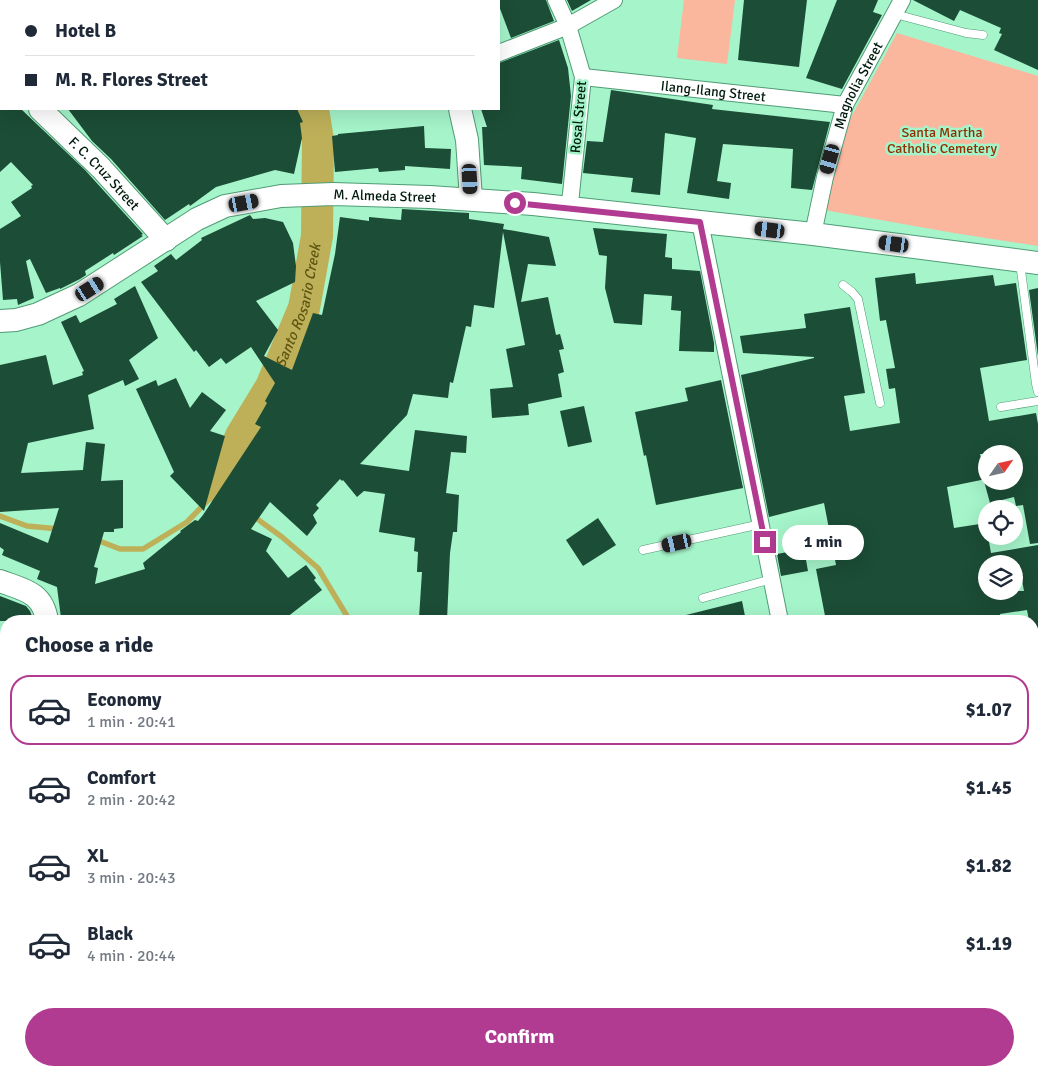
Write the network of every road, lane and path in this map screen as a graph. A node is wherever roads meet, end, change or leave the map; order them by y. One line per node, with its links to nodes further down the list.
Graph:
1 (556, 0): 4 (street, Rosal Street)
2 (614, 0): 4 (street)
3 (899, 7): 5 (lane); 8 (street, Magnolia Street)
4 (568, 26): 6 (street); 7 (street, Rosal Street)
5 (983, 35)
6 (500, 53)
7 (583, 77): 8 (street, Ilang-Ilang Street); 12 (street, Rosal Street)
8 (846, 105): 14 (street, Magnolia Street)
9 (41, 110): 15 (main road, F. C. Cruz Street)
10 (460, 110): 11 (main road)
11 (471, 199): 12 (main road, M. Almeda Street); 15 (main road, M. Almeda Street)
12 (569, 208): 13 (main road, M. Almeda Street)
13 (700, 222): 14 (main road, M. Almeda Street); 23 (street)
14 (813, 234): 16 (main road, M. Almeda Street)
15 (166, 240): 18 (main road, M. Almeda Street)
16 (1029, 262): 19 (lane)
17 (843, 285): 21 (lane)
18 (0, 321)
19 (1038, 392)
20 (1038, 401): 22 (lane)
21 (880, 403)
22 (1001, 407)
23 (761, 524): 24 (lane); 25 (street)
24 (643, 550)
25 (772, 579): 27 (lane); 29 (street)
26 (0, 580): 28 (main road)
27 (703, 598)
28 (46, 615)
29 (779, 615)

